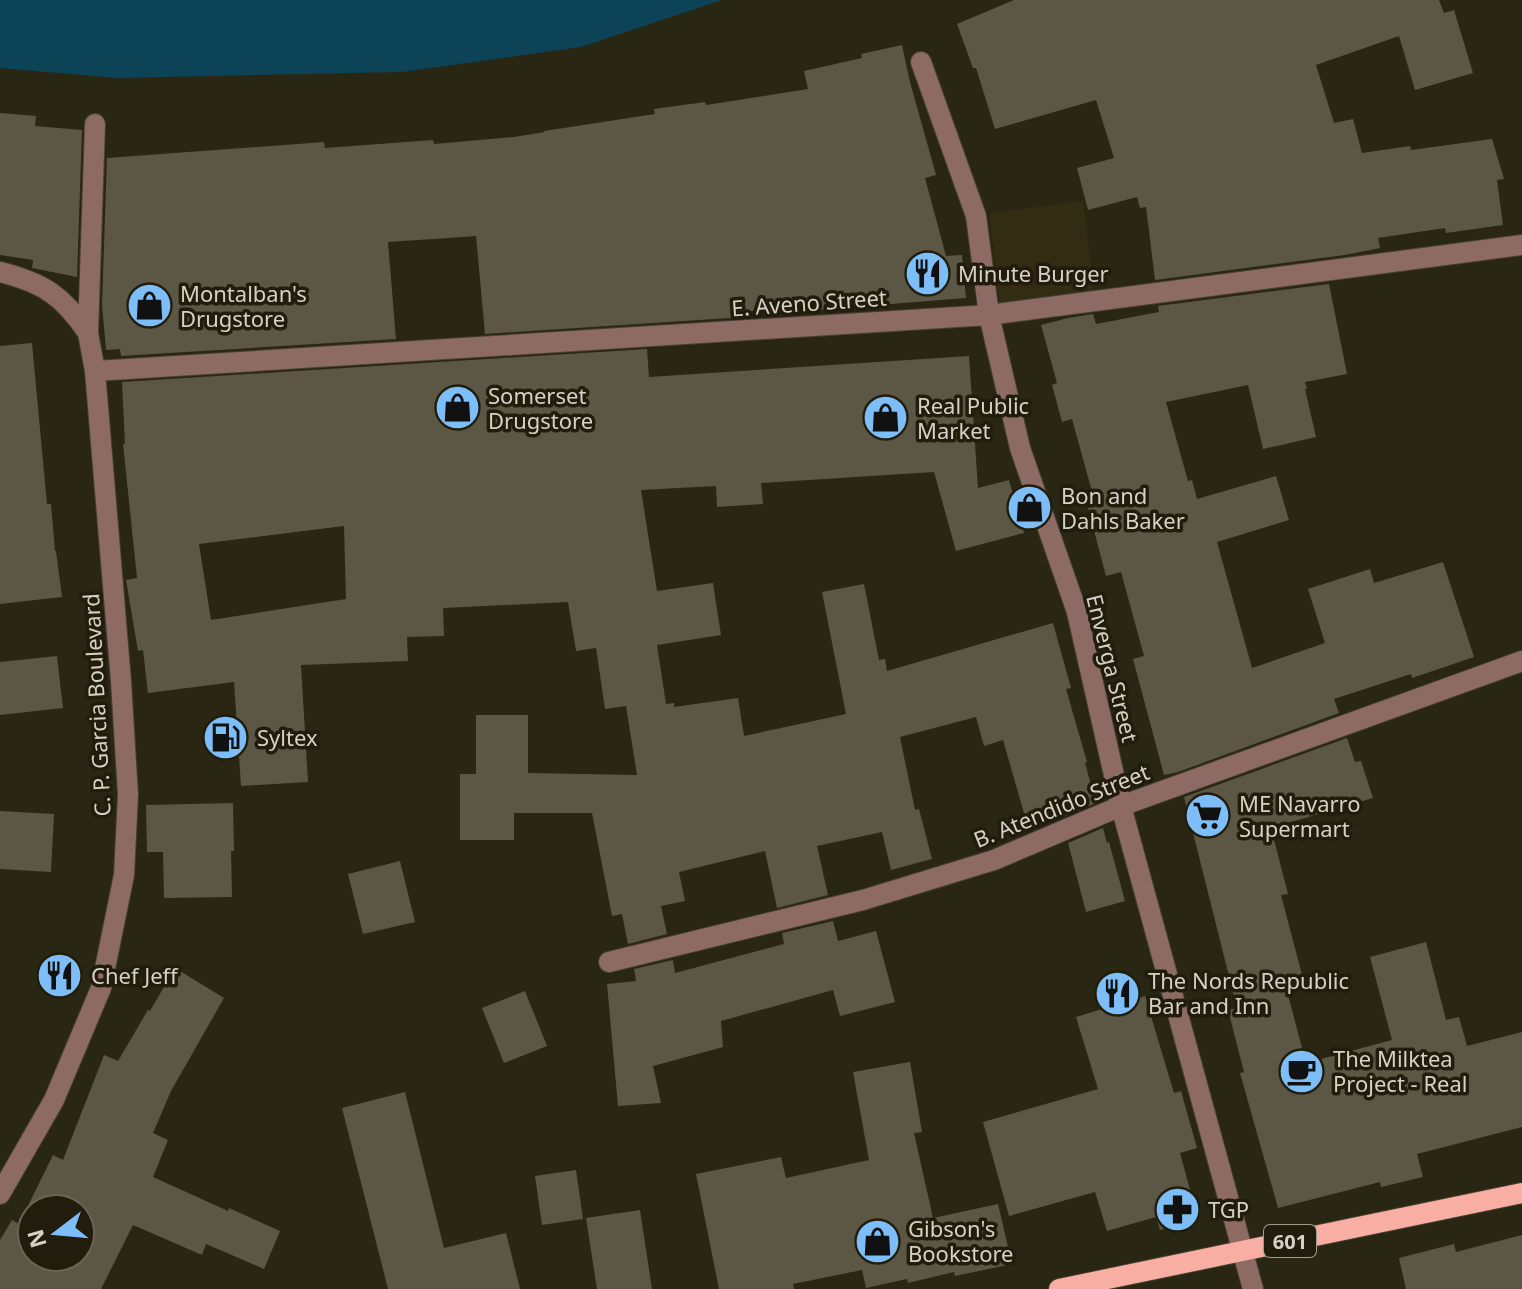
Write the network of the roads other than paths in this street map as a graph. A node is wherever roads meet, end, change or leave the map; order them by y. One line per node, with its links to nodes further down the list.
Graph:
1 (921, 62): 5 (street, Enverga Street)
2 (95, 124): 6 (street, C. P. Garcia Boulevard)
3 (1522, 245): 5 (street, E. Aveno Street)
4 (0, 272): 6 (street)
5 (989, 315): 7 (street, E. Aveno Street); 9 (street, Enverga Street)
6 (88, 333): 7 (street, C. P. Garcia Boulevard)
7 (95, 371): 12 (street, C. P. Garcia Boulevard)
8 (1522, 661): 9 (street, B. Atendido Street)
9 (1121, 806): 10 (street, B. Atendido Street); 13 (street, Enverga Street)
10 (609, 962)
11 (1522, 1193): 13 (main road, 601)
12 (0, 1194)
13 (1242, 1251): 14 (main road, 601); 15 (street, Enverga Street)
14 (1059, 1289)
15 (1253, 1289)

